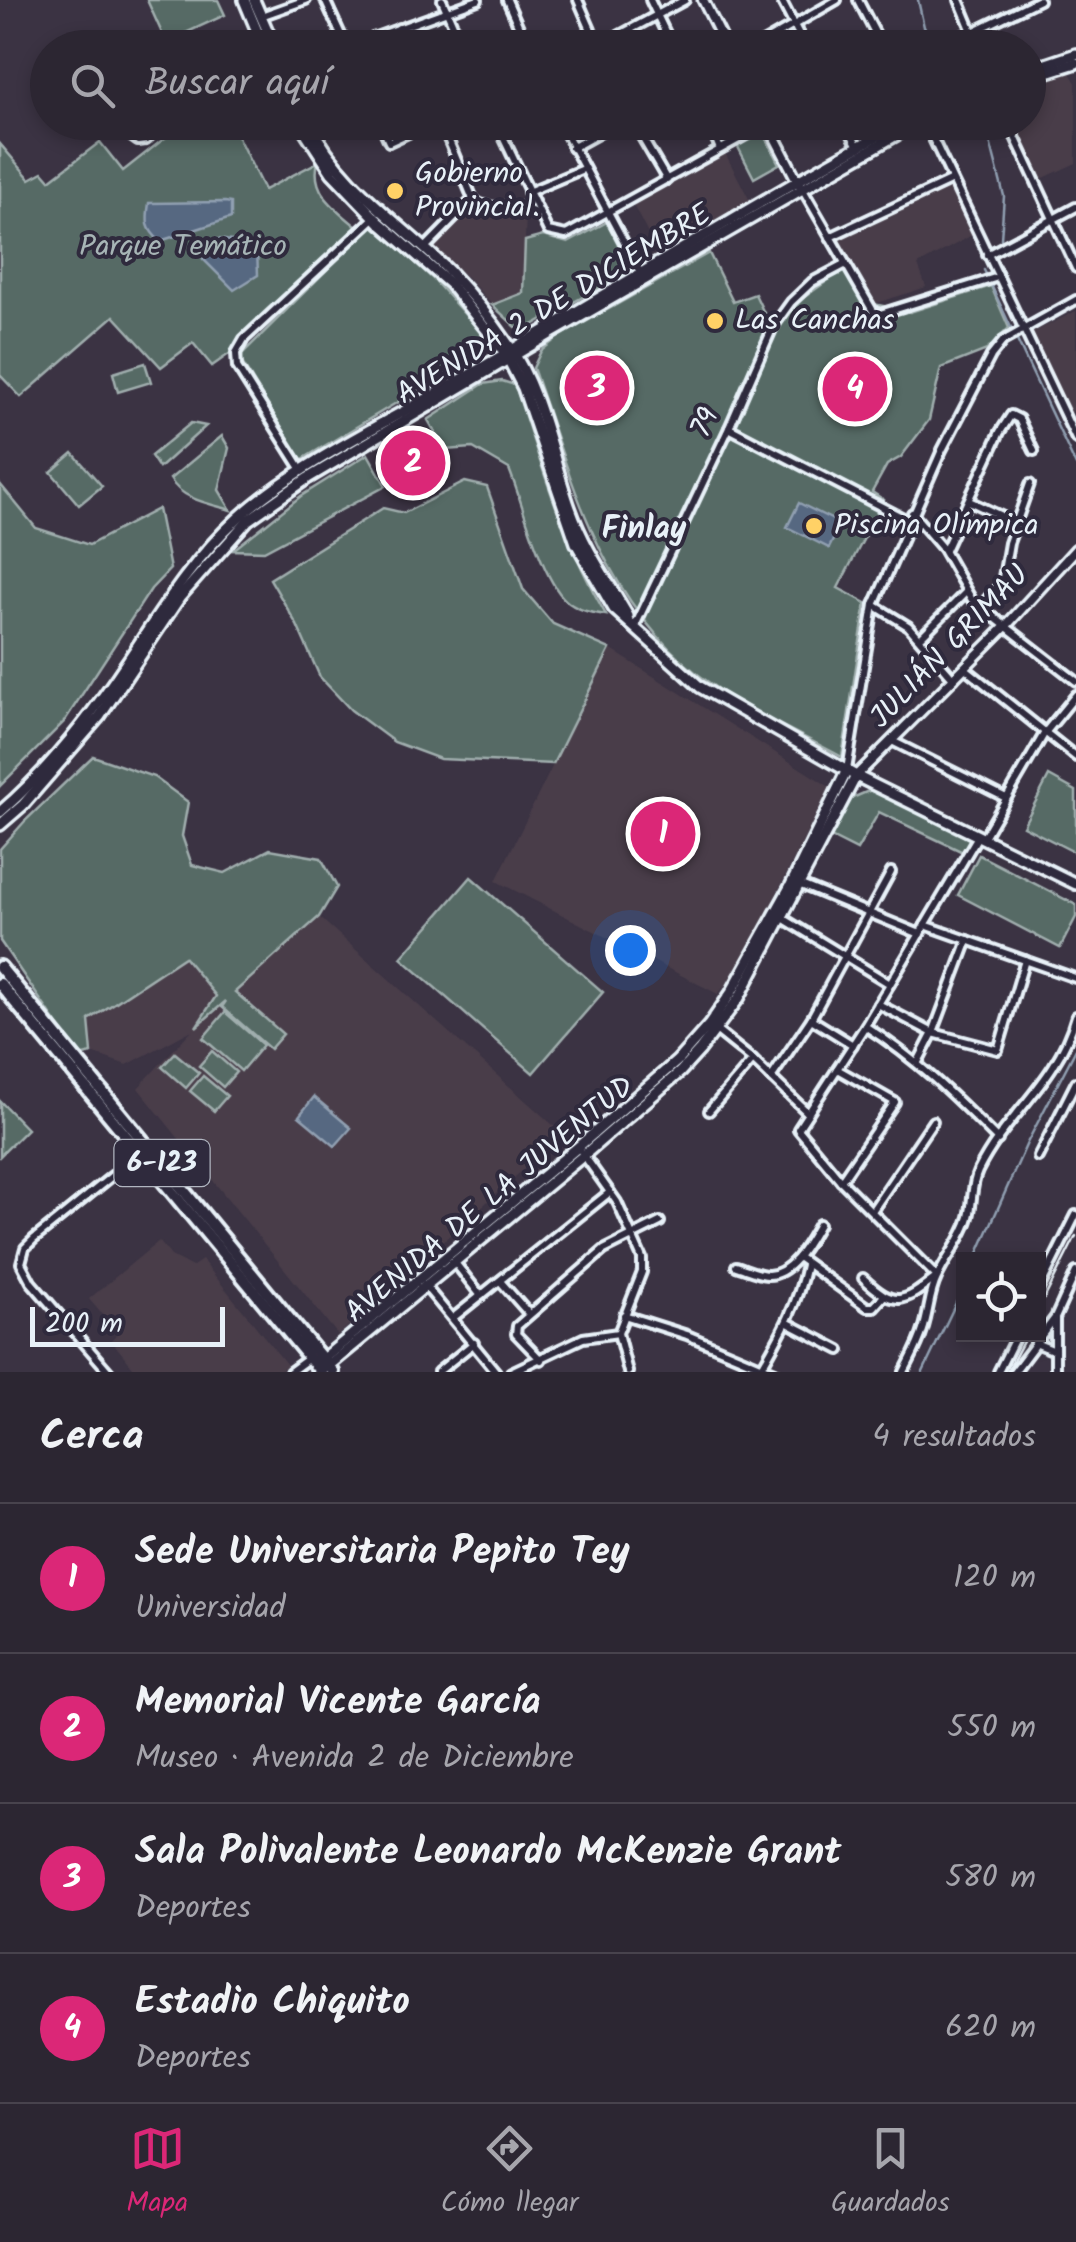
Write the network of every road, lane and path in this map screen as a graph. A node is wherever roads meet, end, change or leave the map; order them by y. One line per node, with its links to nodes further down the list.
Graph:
1 (244, 0): 22 (main road)
2 (254, 0): 18 (main road)
3 (306, 0): 18 (street)
4 (326, 0): 24 (street)
5 (442, 0): 17 (street)
6 (478, 0): 17 (street)
7 (507, 0): 27 (street)
8 (578, 0): 28 (street)
9 (650, 0): 19 (street)
10 (685, 0): 19 (street)
11 (703, 0): 31 (street)
12 (781, 0): 20 (street)
13 (837, 0): 20 (street)
14 (858, 0): 34 (street)
15 (960, 0): 35 (street)
16 (1039, 0): 36 (street)
17 (447, 11): 21 (street); 26 (street)
18 (261, 16): 23 (main road)
19 (657, 16): 29 (street); 30 (street)
20 (794, 25): 32 (street); 33 (street)
21 (400, 28): 25 (street)
22 (256, 30)
23 (267, 30)
24 (339, 30)
25 (394, 30)
26 (455, 30)
27 (520, 30)
28 (591, 30)
29 (630, 30)
30 (664, 30)
31 (718, 30)
32 (785, 30)
33 (797, 30)
34 (874, 30)
35 (972, 30)
36 (977, 30)
37 (1076, 54): 39 (main road)
38 (1076, 63): 40 (main road)
39 (1046, 64)
40 (1046, 72)
41 (311, 140): 67 (main road)
42 (320, 140): 67 (main road)
43 (448, 140): 64 (street)
44 (504, 140): 63 (street)
45 (568, 140): 56 (street)
46 (586, 140): 56 (street)
47 (644, 140): 60 (street)
48 (716, 140): 57 (street)
49 (737, 140): 57 (street)
50 (777, 140): 62 (street)
51 (855, 140): 58 (street)
52 (875, 140): 58 (main road, AVENIDA 2 DE DICIEMBRE)
53 (882, 140): 58 (main road, AVENIDA 2 DE DICIEMBRE)
54 (931, 140): 61 (street)
55 (1016, 140): 69 (street)
56 (572, 148): 59 (street)
57 (720, 149): 60 (street)
58 (860, 150): 62 (main road, AVENIDA 2 DE DICIEMBRE)
59 (583, 169): 63 (street); 66 (street)
60 (667, 180): 66 (street)
61 (952, 180): 70 (street); 72 (street)
62 (800, 184): 70 (street); 75 (main road, AVENIDA 2 DE DICIEMBRE)
63 (528, 192): 68 (street)
64 (473, 199): 68 (street); 71 (street)
65 (1076, 206): 69 (street)
66 (607, 212): 68 (street); 75 (street)
67 (377, 215): 71 (main road); 88 (street)
68 (538, 215)
69 (1051, 220): 72 (street); 74 (street)
70 (830, 237): 73 (street)
71 (420, 253): 78 (main road)
72 (988, 255): 76 (street)
73 (846, 264): 76 (street); 85 (street, 79)
74 (1076, 268)
75 (642, 276): 80 (main road, AVENIDA 2 DE DICIEMBRE)
76 (992, 279): 79 (street)
77 (1076, 300): 79 (street)
78 (494, 332): 80 (main road); 81 (main road); 82 (main road)
79 (1017, 333): 84 (street); 91 (street)
80 (537, 338): 81 (main road, AVENIDA 2 DE DICIEMBRE); 83 (main road)
81 (511, 354): 82 (main road, AVENIDA 2 DE DICIEMBRE); 83 (main road)
82 (486, 370): 83 (main road); 88 (main road, AVENIDA 2 DE DICIEMBRE)
83 (524, 379): 98 (main road)
84 (1073, 425): 86 (street)
85 (730, 428): 91 (street); 98 (street, 79)
86 (1076, 439)
87 (1034, 450): 90 (street)
88 (305, 475): 114 (main road, AVENIDA 2 DE DICIEMBRE); 115 (main road, AVENIDA 2 DE DICIEMBRE)
89 (1030, 484): 92 (street)
90 (969, 501): 92 (street); 94 (street)
91 (910, 517): 94 (street); 96 (street)
92 (1016, 522): 97 (street)
93 (1076, 549): 99 (street, JULIÁN GRIMAU)
94 (944, 552): 95 (street)
95 (966, 592): 97 (street); 100 (street)
96 (874, 605): 100 (street); 109 (street)
97 (979, 608): 99 (street)
98 (633, 624): 108 (main road)
99 (1004, 628): 101 (street, JULIÁN GRIMAU); 103 (street)
100 (920, 638): 102 (street)
101 (965, 668): 102 (street, JULIÁN GRIMAU); 105 (street)
102 (954, 679): 106 (street, JULIÁN GRIMAU)
103 (1076, 681)
104 (1076, 695): 105 (street)
105 (1044, 734): 107 (street); 113 (street)
106 (892, 741): 109 (street, JULIÁN GRIMAU); 113 (street)
107 (1076, 757)
108 (834, 763): 109 (main road); 110 (main road)
109 (851, 773): 110 (main road, AVENIDA DE LA JUVENTUD); 111 (main road); 112 (main road, AVENIDA DE LA JUVENTUD)
110 (841, 782): 121 (main road, AVENIDA DE LA JUVENTUD)
111 (870, 782): 112 (main road); 116 (main road)
112 (846, 793): 119 (main road, AVENIDA DE LA JUVENTUD)
113 (1006, 798): 116 (street)
114 (0, 812)
115 (0, 824)
116 (981, 836): 118 (main road); 122 (street)
117 (891, 872): 120 (street)
118 (1076, 884)
119 (800, 885): 120 (street); 121 (main road, AVENIDA DE LA JUVENTUD)
120 (868, 914): 123 (street); 125 (street)
121 (779, 916): 125 (street); 136 (main road, AVENIDA DE LA JUVENTUD)
122 (925, 925): 123 (street); 124 (street)
123 (920, 934): 130 (street)
124 (968, 940): 126 (street); 137 (street)
125 (846, 956): 130 (street); 134 (street)
126 (1025, 960): 128 (street); 137 (street)
127 (0, 967): 148 (main road, 6-123)
128 (1076, 978): 131 (street)
129 (0, 984): 148 (main road, 6-123)
130 (890, 984): 132 (street)
131 (1076, 992)
132 (878, 1004): 135 (street); 137 (street)
133 (1076, 1016): 147 (street)
134 (810, 1019): 138 (street); 142 (street)
135 (865, 1026): 138 (street); 140 (street)
136 (713, 1028): 139 (street); 149 (main road, AVENIDA DE LA JUVENTUD)
137 (933, 1033): 140 (street)
138 (853, 1045): 141 (street)
139 (753, 1060): 142 (street); 144 (street)
140 (918, 1062): 147 (street)
141 (837, 1070): 145 (street); 151 (street)
142 (770, 1078): 145 (street)
143 (1076, 1082): 150 (street)
144 (709, 1111)
145 (808, 1113): 151 (street)
146 (933, 1121): 153 (street)
147 (998, 1140): 165 (street)
148 (144, 1150): 182 (main road, 6-123); 185 (main road, 6-123); 186 (street)
149 (581, 1151): 152 (street); 158 (main road, AVENIDA DE LA JUVENTUD)
150 (1038, 1157)
151 (840, 1181): 153 (street)
152 (610, 1192): 157 (street); 167 (street)
153 (872, 1212): 165 (street)
154 (1076, 1216): 164 (street)
155 (660, 1222): 157 (street)
156 (820, 1224): 159 (street)
157 (631, 1234): 171 (street); 172 (street)
158 (466, 1248): 160 (main road, AVENIDA DE LA JUVENTUD); 185 (main road, AVENIDA DE LA JUVENTUD)
159 (798, 1257): 161 (street); 162 (street)
160 (456, 1264): 168 (main road, AVENIDA DE LA JUVENTUD); 169 (street)
161 (806, 1265): 170 (street); 175 (street)
162 (736, 1266)
163 (1076, 1273): 174 (street)
164 (1046, 1275)
165 (937, 1277): 170 (street); 193 (street)
166 (863, 1278): 170 (street)
167 (500, 1281): 169 (street); 171 (street)
168 (426, 1287): 173 (street); 185 (main road, AVENIDA DE LA JUVENTUD)
169 (481, 1296): 173 (street)
170 (884, 1297)
171 (529, 1314): 183 (street)
172 (624, 1315): 176 (street); 184 (street)
173 (453, 1318): 178 (street)
174 (1054, 1318): 179 (street); 181 (street)
175 (788, 1323): 180 (street); 184 (street)
176 (618, 1333): 183 (street); 191 (street)
177 (1013, 1342): 194 (street)
178 (474, 1343): 188 (street); 189 (street)
179 (1034, 1343): 181 (street); 195 (street)
180 (840, 1350)
181 (1055, 1351): 196 (street)
182 (309, 1357): 185 (main road, 6-123); 187 (street)
183 (541, 1360): 190 (street)
184 (763, 1365): 192 (street)
185 (325, 1368)
186 (109, 1372)
187 (290, 1372)
188 (438, 1372)
189 (496, 1372)
190 (511, 1372)
191 (628, 1372)
192 (776, 1372)
193 (904, 1372)
194 (998, 1372)
195 (1014, 1372)
196 (1055, 1372)

